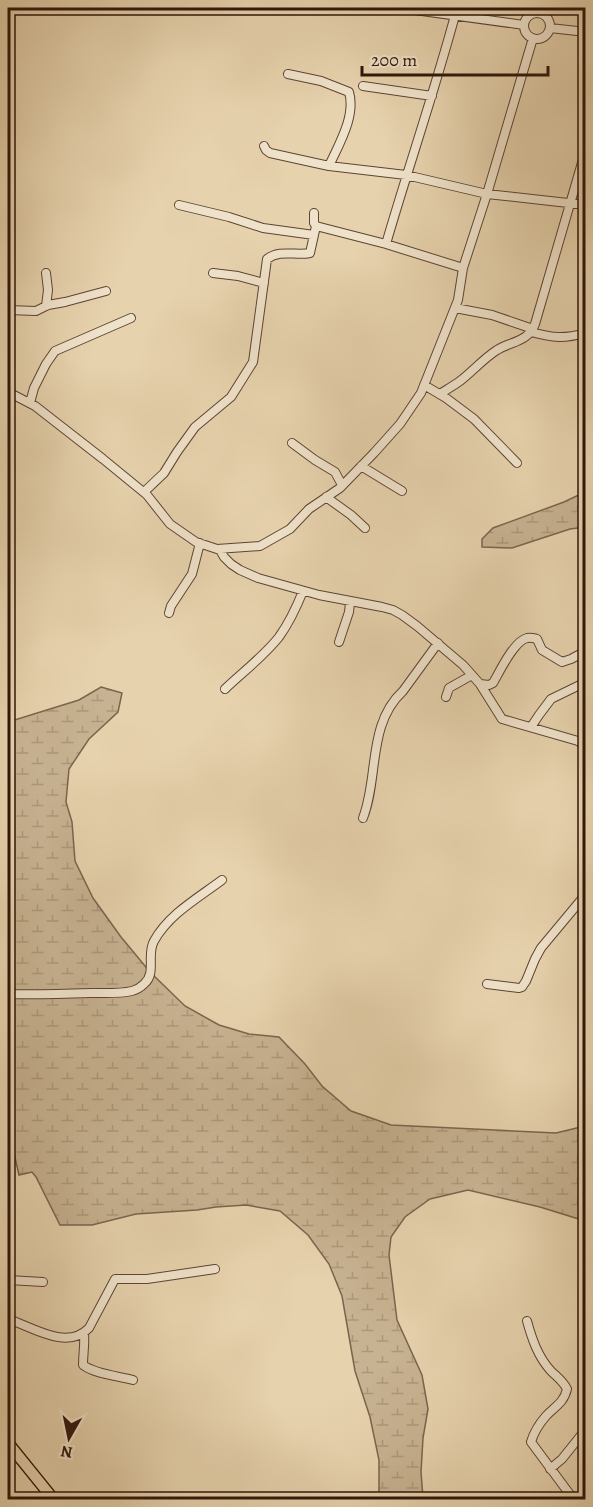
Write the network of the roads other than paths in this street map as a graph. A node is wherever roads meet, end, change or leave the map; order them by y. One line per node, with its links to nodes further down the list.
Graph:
1 (400, 8): 2 (street)
2 (456, 11): 4 (street); 10 (street)
3 (542, 11): 4 (street); 5 (street)
4 (524, 24): 7 (street)
5 (549, 28): 6 (street); 7 (street)
6 (585, 32)
7 (533, 38): 15 (street)
8 (288, 74): 13 (street)
9 (363, 86): 10 (street)
10 (432, 96): 14 (street)
11 (264, 146): 13 (street)
12 (585, 149): 16 (street)
13 (329, 166): 14 (street)
14 (406, 175): 15 (street); 22 (street)
15 (487, 194): 16 (street); 23 (street)
16 (570, 203): 18 (street); 32 (street)
17 (179, 205): 21 (street)
18 (585, 205)
19 (314, 213): 20 (street)
20 (316, 226): 21 (street); 22 (street)
21 (314, 235): 26 (street)
22 (386, 244): 23 (street)
23 (463, 268): 29 (street)
24 (46, 273): 28 (street)
25 (213, 273): 26 (street)
26 (264, 283): 43 (street)
27 (106, 291): 28 (street)
28 (46, 306): 30 (street)
29 (454, 308): 32 (street); 34 (street)
30 (8, 310)
31 (130, 318): 37 (street)
32 (532, 330): 33 (street); 36 (street)
33 (585, 333)
34 (424, 385): 36 (street); 40 (street)
35 (8, 392): 37 (street)
36 (440, 394): 39 (street)
37 (30, 403): 43 (street)
38 (292, 443): 41 (street)
39 (517, 463)
40 (361, 466): 41 (street); 42 (street)
41 (342, 485): 44 (street)
42 (402, 491)
43 (144, 492): 46 (street)
44 (326, 497): 45 (street); 47 (street)
45 (365, 528)
46 (200, 543): 47 (street); 50 (street)
47 (217, 549): 48 (street)
48 (303, 591): 49 (street); 57 (street)
49 (350, 602): 51 (street); 52 (street)
50 (169, 613)
51 (339, 642)
52 (438, 643): 54 (street); 61 (street)
53 (585, 651): 56 (street)
54 (472, 675): 56 (street); 58 (street)
55 (585, 682): 59 (street)
56 (480, 684): 59 (street)
57 (225, 689)
58 (446, 697)
59 (531, 727): 60 (street)
60 (585, 747)
61 (363, 818)
62 (222, 880): 65 (street)
63 (585, 894): 64 (street)
64 (487, 984)
65 (8, 994)
66 (216, 1269): 71 (street)
67 (8, 1280): 68 (street)
68 (43, 1282)
69 (8, 1319): 71 (street)
70 (527, 1321): 75 (street)
71 (84, 1333): 72 (street)
72 (133, 1380)
73 (585, 1429): 75 (street)
74 (8, 1443): 76 (main road)
75 (550, 1469): 77 (street)
76 (54, 1500)
77 (574, 1500)

